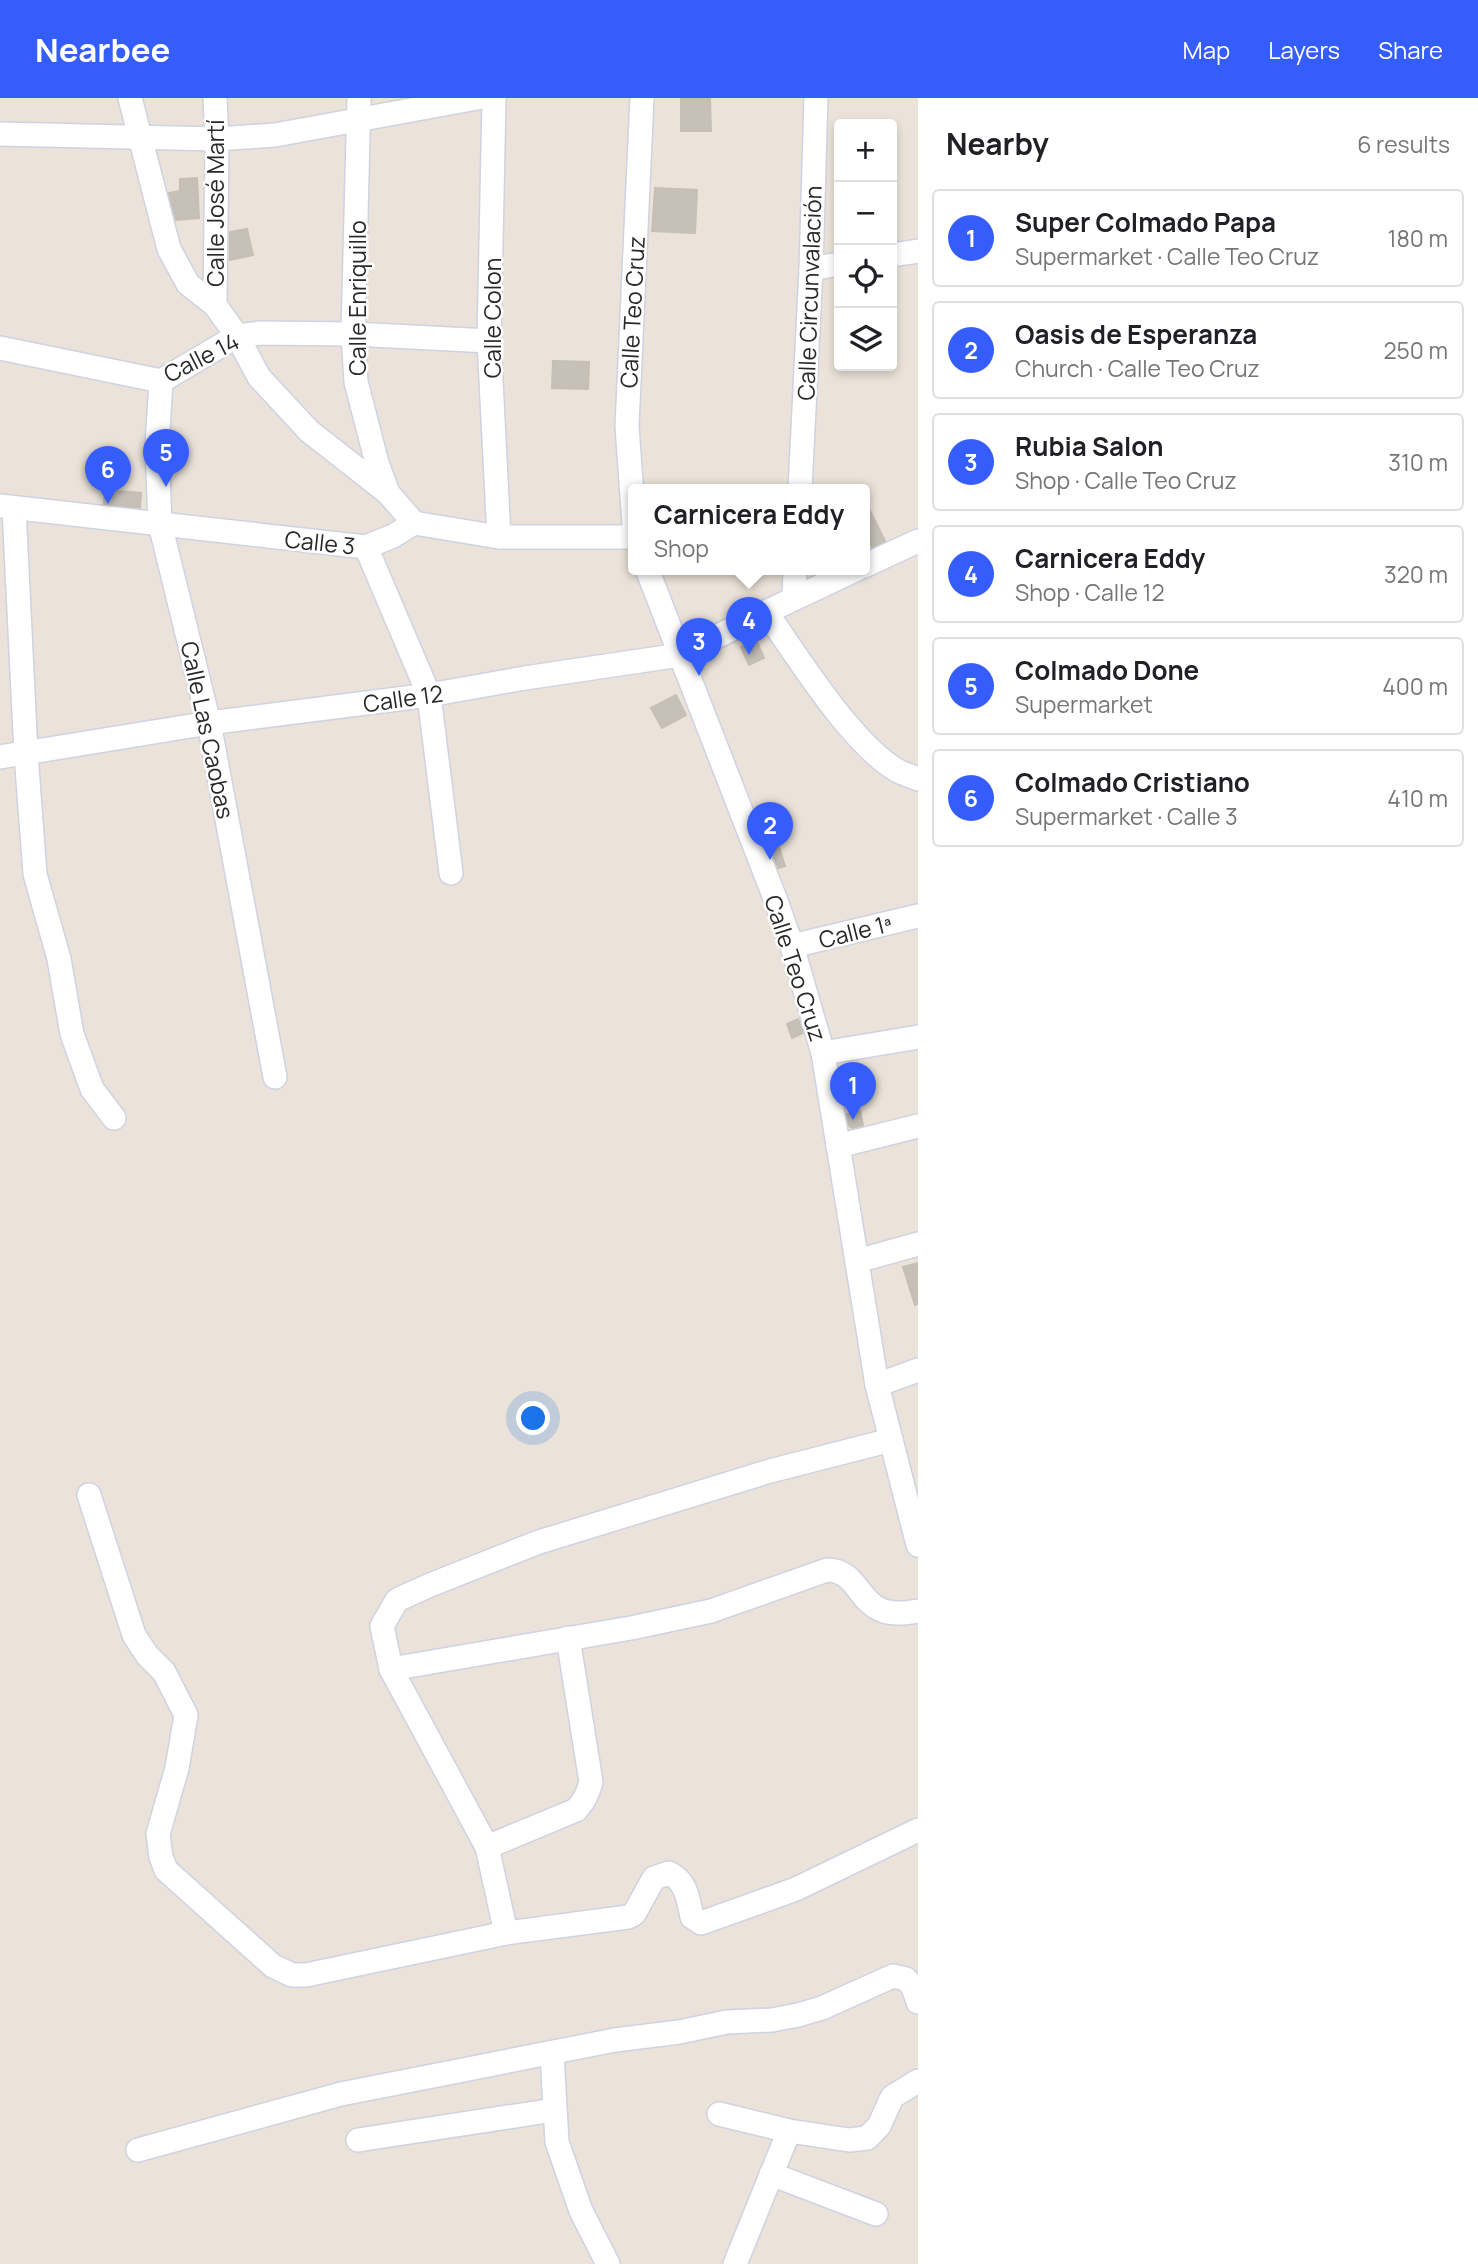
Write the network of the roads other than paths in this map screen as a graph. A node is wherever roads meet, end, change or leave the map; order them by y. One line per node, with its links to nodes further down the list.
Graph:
1 (130, 98): 9 (street)
2 (215, 98): 10 (street, Calle José Martí)
3 (477, 98): 7 (street)
4 (494, 98): 18 (street, Calle Colon)
5 (642, 98): 21 (street, Calle Teo Cruz)
6 (816, 98): 14 (street, Calle Circunvalación)
7 (359, 109): 10 (street); 16 (street, Calle Enriquillo)
8 (0, 134): 9 (street)
9 (140, 136): 10 (street); 15 (street)
10 (217, 139): 15 (street, Calle José Martí)
11 (918, 251): 12 (street)
12 (897, 254)
13 (834, 265): 14 (street)
14 (811, 269): 22 (street, Calle Circunvalación)
15 (215, 305): 17 (street, Calle José Martí)
16 (354, 334): 17 (street, Calle 14); 18 (street, Calle 14); 23 (street, Calle Enriquillo)
17 (237, 336): 20 (street, Calle 14); 23 (street, Calle José Martí)
18 (489, 341): 27 (street, Calle Colon)
19 (0, 348): 20 (street, Calle 14)
20 (161, 381): 26 (street, Calle Las Caobas)
21 (631, 484)
22 (800, 484)
23 (388, 493): 25 (street, Calle José Martí)
24 (7, 507): 26 (street, Calle 3); 40 (street)
25 (414, 523): 27 (street); 30 (street, Calle 3)
26 (160, 524): 30 (street, Calle 3); 39 (street, Calle Las Caobas)
27 (499, 537): 28 (street)
28 (628, 537)
29 (918, 541): 31 (street)
30 (366, 547): 38 (street)
31 (870, 563)
32 (649, 575): 37 (street, Calle Teo Cruz)
33 (795, 575): 35 (street)
34 (844, 575): 35 (street, Calle 12)
35 (794, 598): 36 (street, Calle 12)
36 (766, 612): 37 (street, Calle 12); 42 (street)
37 (680, 655): 38 (street, Calle 12); 45 (street, Calle Teo Cruz)
38 (429, 695): 39 (street, Calle 12); 43 (street)
39 (209, 723): 40 (street, Calle 12); 48 (street, Calle Las Caobas)
40 (26, 754): 41 (street, Calle 12); 49 (street)
41 (0, 757)
42 (918, 779)
43 (451, 873)
44 (918, 916): 45 (street, Calle 1ª)
45 (792, 946): 47 (street, Calle Teo Cruz)
46 (918, 1037): 47 (street)
47 (824, 1053): 51 (street, Calle Teo Cruz)
48 (275, 1077)
49 (114, 1118)
50 (918, 1126): 51 (street)
51 (838, 1146): 53 (street, Calle Teo Cruz)
52 (918, 1244): 53 (street)
53 (857, 1261): 55 (street, Calle Teo Cruz)
54 (918, 1370): 55 (street)
55 (877, 1385): 56 (street, Calle Teo Cruz)
56 (891, 1440): 58 (street, Calle Teo Cruz); 61 (street)
57 (89, 1495): 64 (street)
58 (918, 1545)
59 (918, 1611): 60 (street)
60 (568, 1638): 61 (street); 63 (street)
61 (391, 1669): 63 (street)
62 (918, 1829): 64 (street)
63 (487, 1847): 64 (street)
64 (506, 1933)
65 (918, 2002): 66 (street)
66 (552, 2054): 68 (street); 72 (street)
67 (918, 2081): 70 (street)
68 (554, 2110): 71 (street); 75 (street)
69 (719, 2114): 70 (street)
70 (789, 2132): 73 (street)
71 (358, 2140)
72 (138, 2150)
73 (771, 2174): 74 (street); 76 (street)
74 (876, 2214)
75 (608, 2264)
76 (735, 2264)

